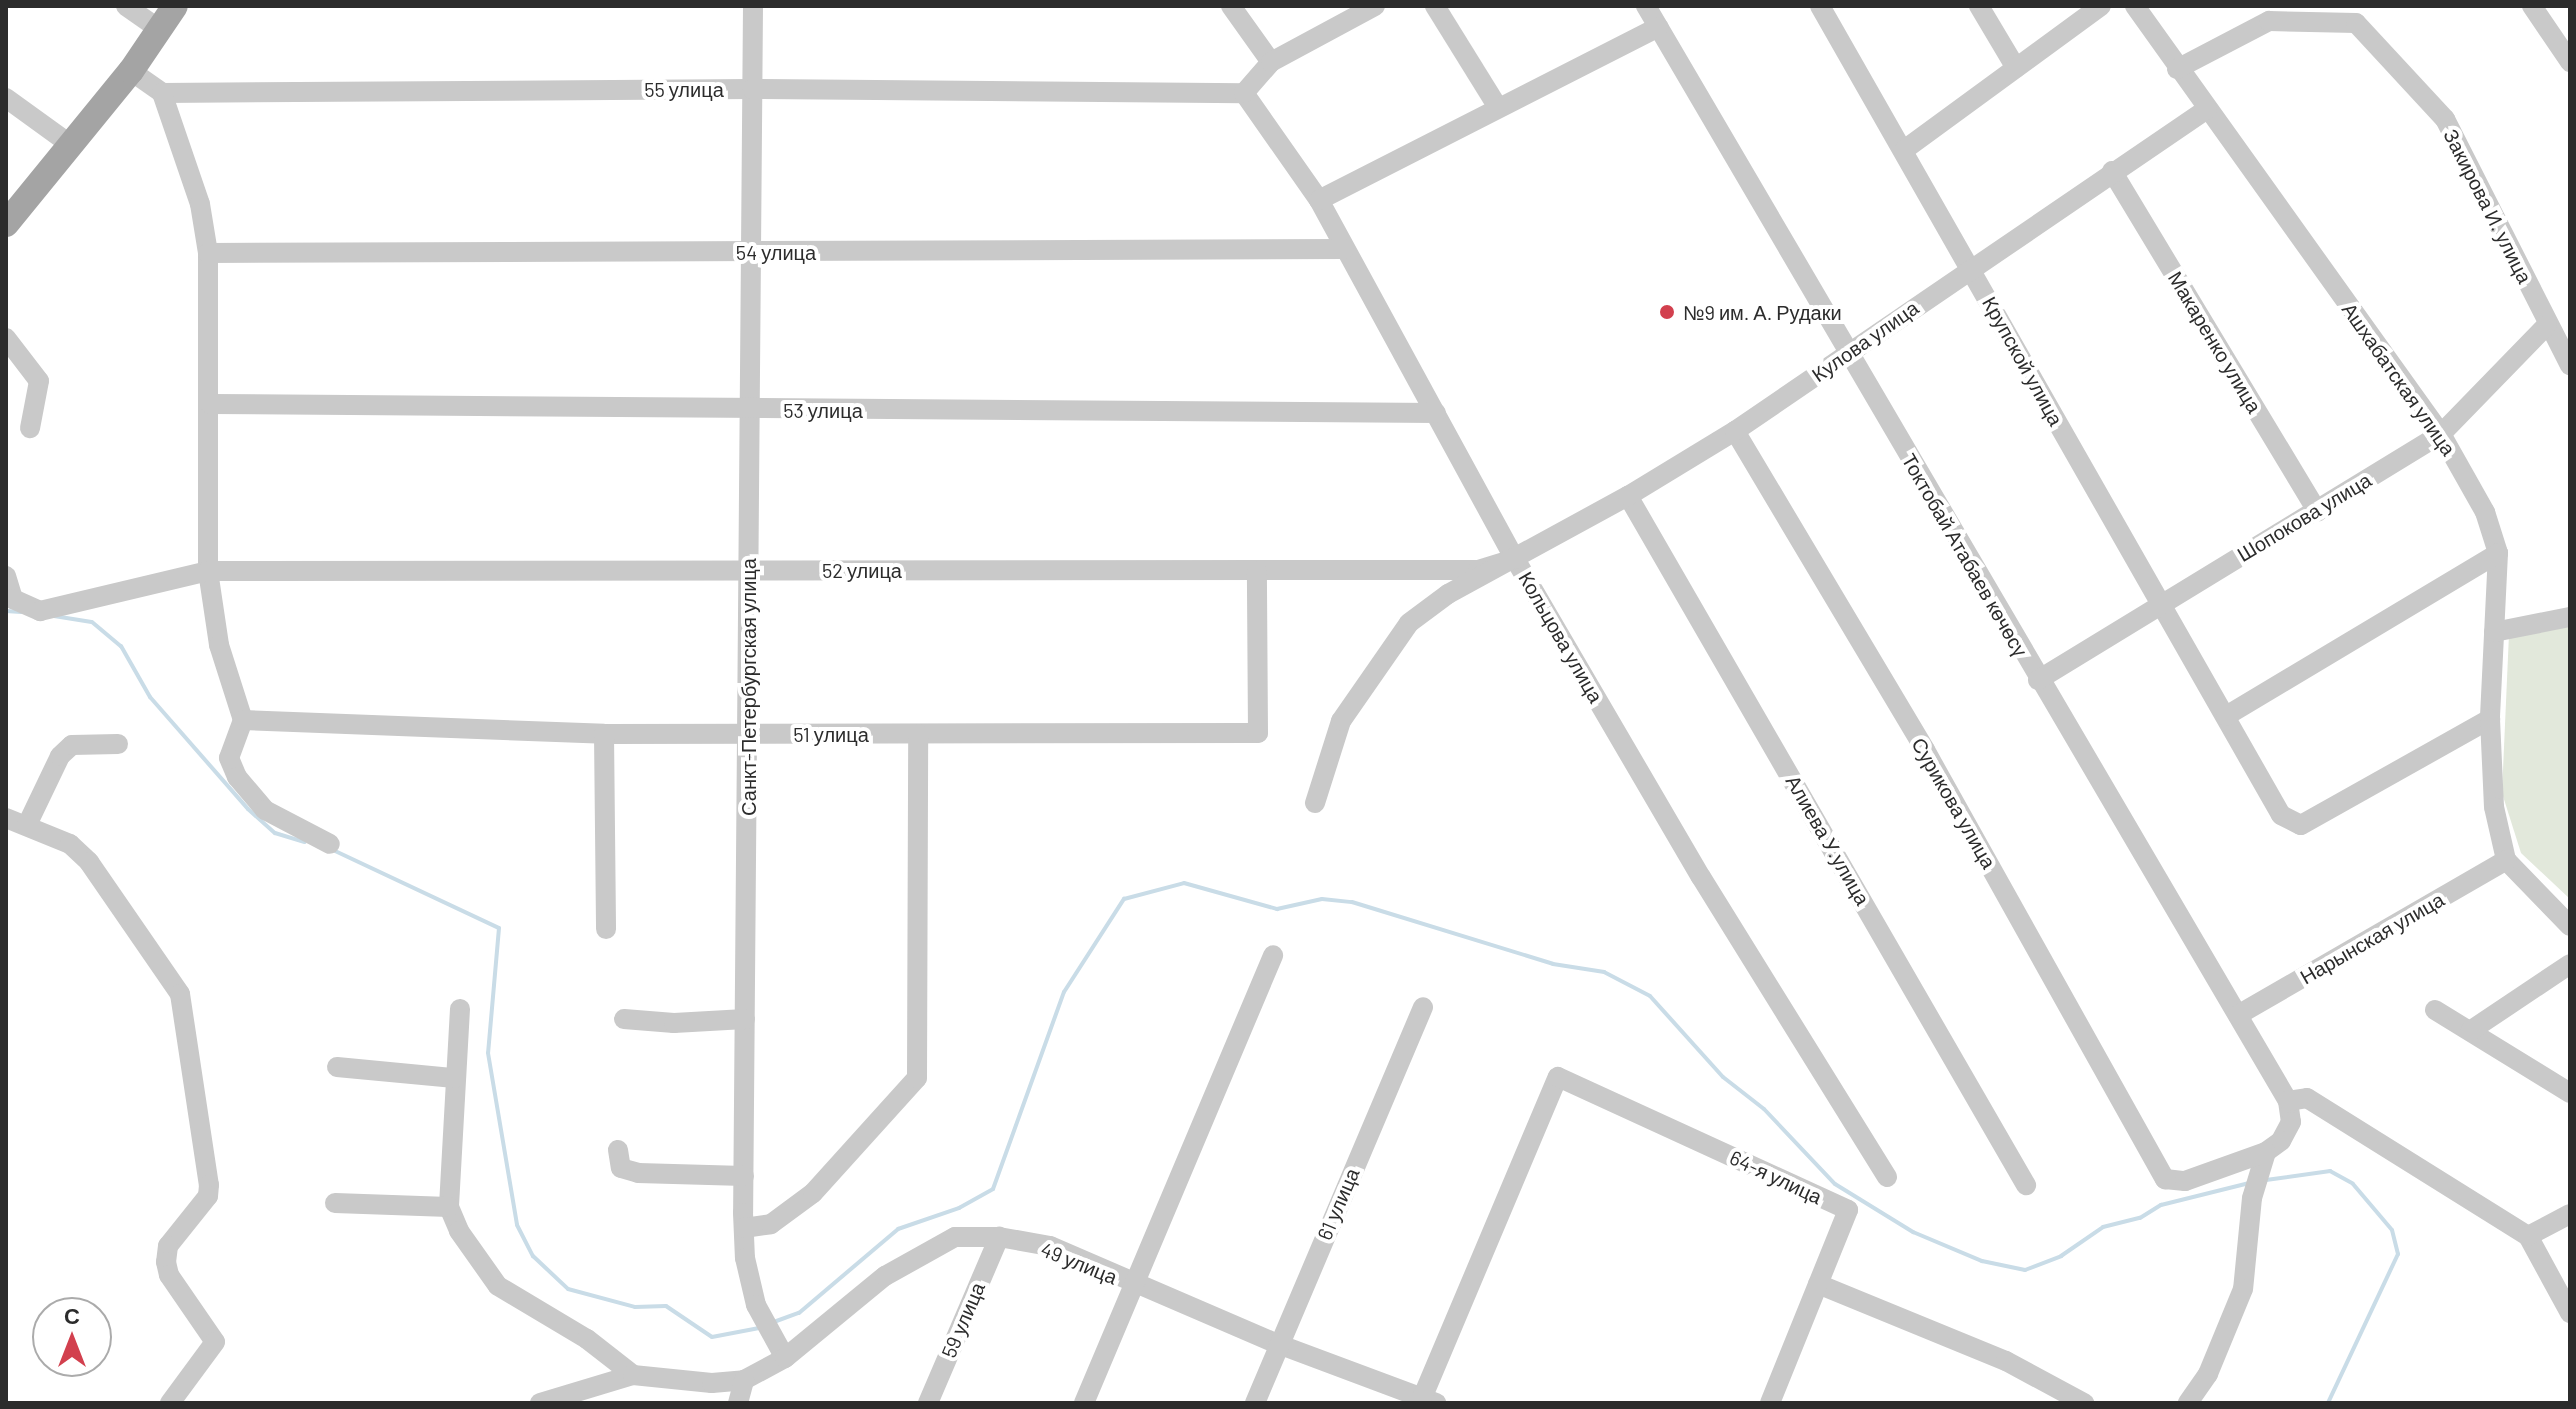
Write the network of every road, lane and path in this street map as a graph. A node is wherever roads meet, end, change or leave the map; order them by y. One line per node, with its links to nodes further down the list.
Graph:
1 (126, 6): 15 (street)
2 (175, 6): 15 (main road)
3 (753, 6): 21 (street, Санкт-Петербургская улица)
4 (1231, 6): 16 (street)
5 (1375, 6): 16 (street)
6 (1435, 6): 25 (street)
7 (1646, 6): 14 (street, Токтобай Атабаев көчөсү)
8 (1820, 6): 28 (street, Крупской улица)
9 (1979, 6): 18 (street)
10 (2101, 6): 18 (street)
11 (2135, 6): 19 (street, Ашхабатская улица)
12 (2532, 6): 17 (street)
13 (2268, 14): 19 (street, Закирова И. улица); 36 (street, Закирова И. улица)
14 (1658, 27): 25 (street); 38 (street, Токтобай Атабаев көчөсү)
15 (157, 28): 20 (main road)
16 (1271, 62): 23 (street)
17 (2570, 62)
18 (2016, 68): 28 (street)
19 (2177, 69): 26 (street, Ашхабатская улица)
20 (131, 71): 22 (street); 27 (main road)
21 (752, 89): 22 (street, 55 улица); 23 (street, 55 улица); 33 (street, Санкт-Петербургская улица)
22 (162, 93): 34 (street)
23 (1244, 93): 30 (street, Кольцова улица)
24 (6, 98): 27 (street)
25 (1497, 106): 30 (street)
26 (2207, 109): 29 (street, Кулова улица); 45 (street, Ашхабатская улица)
27 (71, 145): 31 (main road)
28 (1904, 150): 35 (street, Крупской улица)
29 (2112, 171): 35 (street, Кулова улица); 47 (street, Макаренко улица)
30 (1319, 200): 32 (street, Кольцова улица)
31 (6, 224)
32 (1344, 249): 33 (street, 54 улица); 42 (street, Кольцова улица)
33 (753, 252): 34 (street, 54 улица); 41 (street, Санкт-Петербургская улица)
34 (208, 253): 40 (street)
35 (1970, 268): 38 (street, Кулова улица); 54 (street, Крупской улица)
36 (2547, 325): 39 (street, Закирова И. улица); 45 (street, Шопокова улица)
37 (6, 338): 43 (street)
38 (1847, 353): 44 (street, Кулова улица); 57 (street, Токтобай Атабаев көчөсү)
39 (2570, 365)
40 (210, 404): 41 (street, 53 улица); 51 (street)
41 (750, 410): 42 (street, 53 улица); 50 (street, Санкт-Петербургская улица)
42 (1436, 413): 49 (street, Кольцова улица)
43 (30, 428)
44 (1735, 431): 46 (street, Кулова улица); 86 (street, Сурикова улица)
45 (2441, 434): 47 (street, Шопокова улица); 48 (street, Ашхабатская улица)
46 (1628, 496): 49 (street, Кулова улица); 89 (street, Алиева У.улица)
47 (2318, 512): 54 (street, Шопокова улица)
48 (2498, 553): 56 (street, Ашхабатская улица); 58 (street)
49 (1515, 559): 52 (street, 52 улица); 65 (street); 88 (street, Кольцова улица)
50 (748, 570): 51 (street, 52 улица); 52 (street, 52 улица); 62 (street, Санкт-Петербургская улица)
51 (208, 571): 53 (street, 52 улица); 60 (street)
52 (1257, 571): 63 (street, 51 улица)
53 (6, 576)
54 (2159, 602): 57 (street, Шопокова улица); 58 (street, Крупской улица)
55 (2570, 617): 56 (street)
56 (2494, 632): 59 (street, Ашхабатская улица)
57 (2038, 680): 77 (street, Токтобай Атабаев көчөсү)
58 (2226, 716): 59 (street, Крупской улица)
59 (2490, 719): 69 (street, Ашхабатская улица)
60 (243, 720): 61 (street, 51 улица); 68 (street)
61 (604, 734): 62 (street, 51 улица); 71 (street)
62 (747, 734): 63 (street, 51 улица); 79 (street, Санкт-Петербургская улица)
63 (918, 734): 93 (street)
64 (118, 744): 67 (street)
65 (1315, 803)
66 (6, 818): 67 (street)
67 (27, 825): 105 (street)
68 (330, 844)
69 (2506, 860): 70 (street); 77 (street, Нарынская улица)
70 (2570, 926)
71 (606, 929)
72 (1273, 955): 97 (street)
73 (2570, 964): 80 (street)
74 (1423, 1007): 99 (street, 61 улица)
75 (460, 1009): 82 (street)
76 (2435, 1010): 80 (street)
77 (2238, 1015): 84 (street, Токтобай Атабаев көчөсү)
78 (624, 1019): 79 (street)
79 (745, 1019): 87 (street, Санкт-Петербургская улица)
80 (2470, 1031): 83 (street)
81 (337, 1067): 82 (street)
82 (454, 1078): 91 (street)
83 (2570, 1093)
84 (2288, 1101): 86 (street); 94 (street)
85 (618, 1150): 87 (street)
86 (2264, 1158): 112 (street)
87 (744, 1176): 93 (street, Санкт-Петербургская улица)
88 (1887, 1177)
89 (2026, 1185)
90 (335, 1203): 91 (street)
91 (449, 1207): 101 (street)
92 (2570, 1214): 94 (street)
93 (744, 1228): 100 (street, Санкт-Петербургская улица)
94 (2528, 1236): 98 (street)
95 (999, 1237): 97 (street, 49 улица); 100 (street, 49 улица); 107 (street, 59 улица)
96 (1818, 1284): 104 (street, 64-я улица); 110 (street, 64-я улица); 111 (street)
97 (1132, 1285): 99 (street, 49 улица); 108 (street)
98 (2570, 1313)
99 (1278, 1344): 104 (street, 49 улица); 109 (street, 61 улица)
100 (785, 1358): 102 (street, 49 улица)
101 (633, 1375): 102 (street); 103 (street)
102 (744, 1380): 106 (street)
103 (550, 1401)
104 (1426, 1401)
105 (170, 1403)
106 (738, 1403)
107 (928, 1403)
108 (1084, 1403)
109 (1255, 1403)
110 (1770, 1403)
111 (2084, 1403)
112 (2188, 1403)

